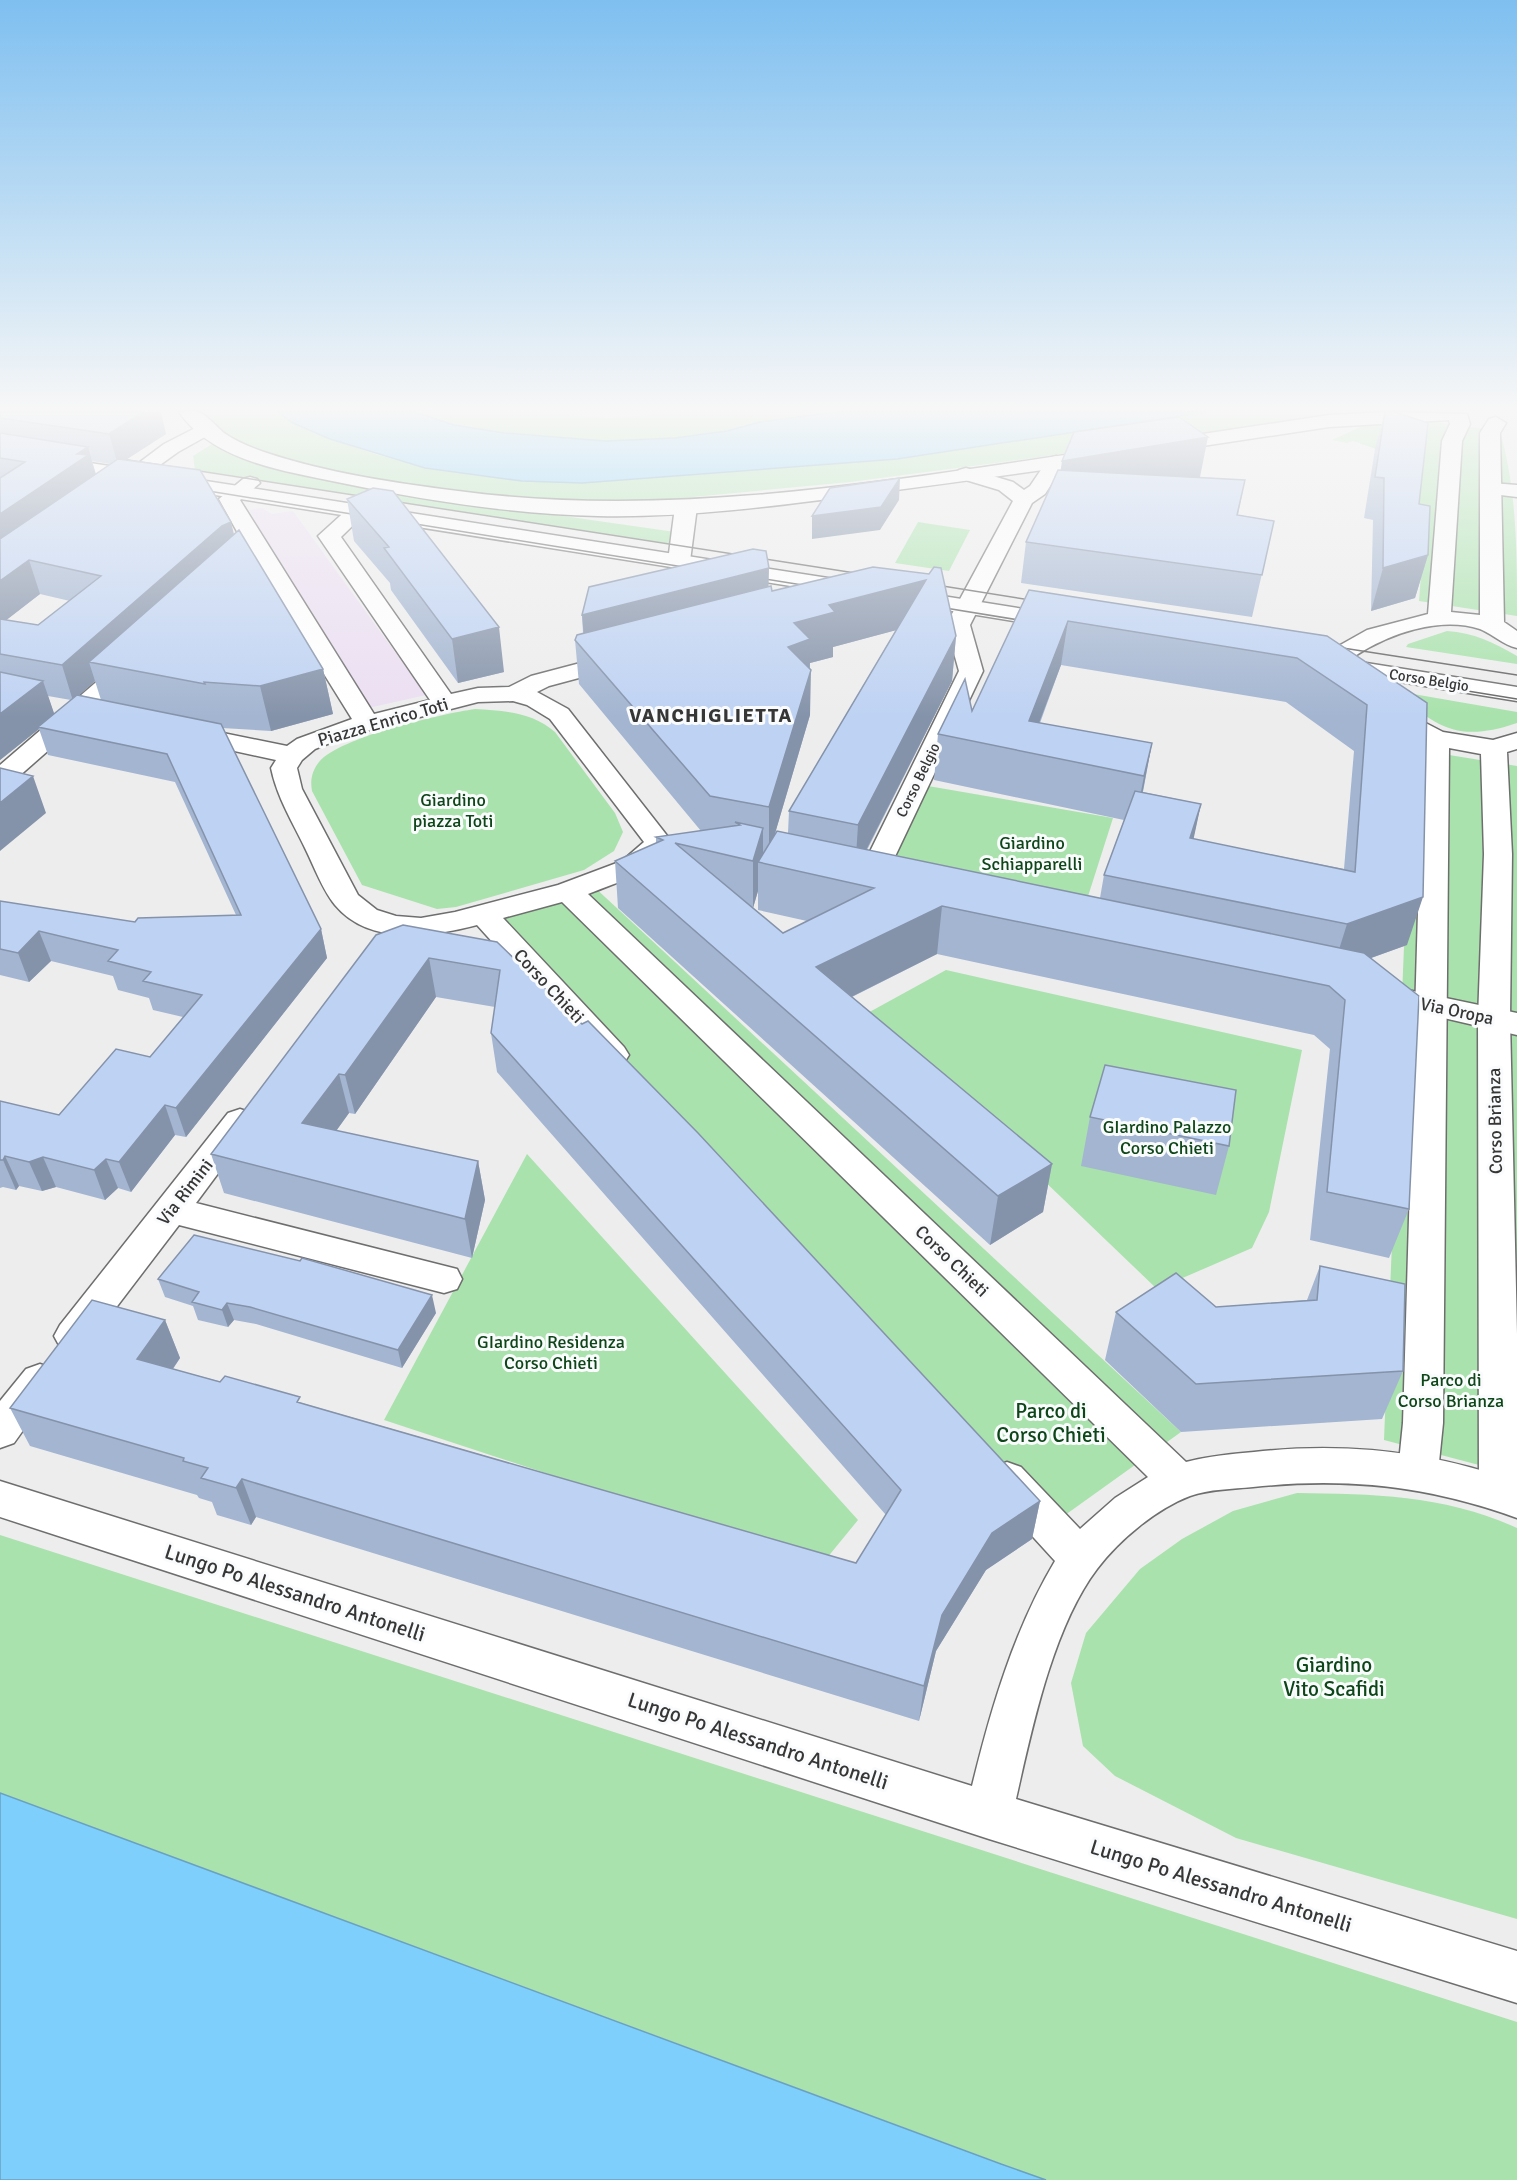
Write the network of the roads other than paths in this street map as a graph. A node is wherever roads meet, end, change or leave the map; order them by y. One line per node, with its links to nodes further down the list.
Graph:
1 (237, 514): 8 (street)
2 (353, 514): 24 (street)
3 (418, 514): 9 (street)
4 (685, 514): 9 (street)
5 (1016, 514): 12 (street, Corso Belgio)
6 (1447, 514): 15 (street)
7 (1491, 514): 16 (street)
8 (261, 555): 10 (street); 27 (street)
9 (680, 555): 11 (street)
10 (239, 566)
11 (839, 581): 12 (street); 12 (street); 13 (street)
12 (969, 601): 14 (street); 34 (street, Corso Belgio)
13 (818, 606)
14 (1080, 618)
15 (1439, 618): 16 (street); 20 (street)
16 (1492, 626): 17 (street)
17 (1517, 640)
18 (150, 647): 26 (street)
19 (649, 652): 22 (street)
20 (1330, 658): 21 (street, Corso Belgio); 23 (street, Corso Belgio); 29 (street, Corso Belgio)
21 (1517, 680)
22 (513, 694): 24 (street, Piazza Enrico Toti); 35 (street, Piazza Enrico Toti)
23 (1517, 694)
24 (445, 703): 27 (street, Piazza Enrico Toti)
25 (46, 704): 26 (street)
26 (91, 714): 32 (street)
27 (367, 723): 31 (street, Piazza Enrico Toti)
28 (160, 728): 31 (street)
29 (1436, 738): 30 (street, Corso Belgio); 40 (street)
30 (1505, 745): 33 (street, Corso Brianza)
31 (292, 754): 37 (street, Piazza Enrico Toti)
32 (0, 779)
33 (1507, 855): 41 (street, Corso Brianza)
34 (867, 886)
35 (568, 891): 36 (street, Piazza Enrico Toti); 50 (street, Corso Chieti)
36 (484, 915): 37 (street, Piazza Enrico Toti); 42 (street, Corso Chieti)
37 (392, 925): 38 (street)
38 (369, 954)
39 (1375, 993): 40 (street, Via Oropa)
40 (1429, 1005): 41 (street, Via Oropa); 49 (street)
41 (1505, 1021): 46 (street, Corso Brianza)
42 (637, 1081)
43 (256, 1100): 44 (street, Via Rimini)
44 (171, 1210): 45 (street); 47 (street, Via Rimini)
45 (444, 1279)
46 (1507, 1280): 51 (street, Corso Brianza)
47 (0, 1431)
48 (983, 1454): 53 (street)
49 (1418, 1472): 50 (street); 51 (street)
50 (1180, 1482): 53 (street)
51 (1509, 1496)
52 (0, 1499): 54 (street, Lungo Po Alessandro Antonelli)
53 (1080, 1558): 54 (street)
54 (988, 1815): 55 (street, Lungo Po Alessandro Antonelli)
55 (1517, 1977)

